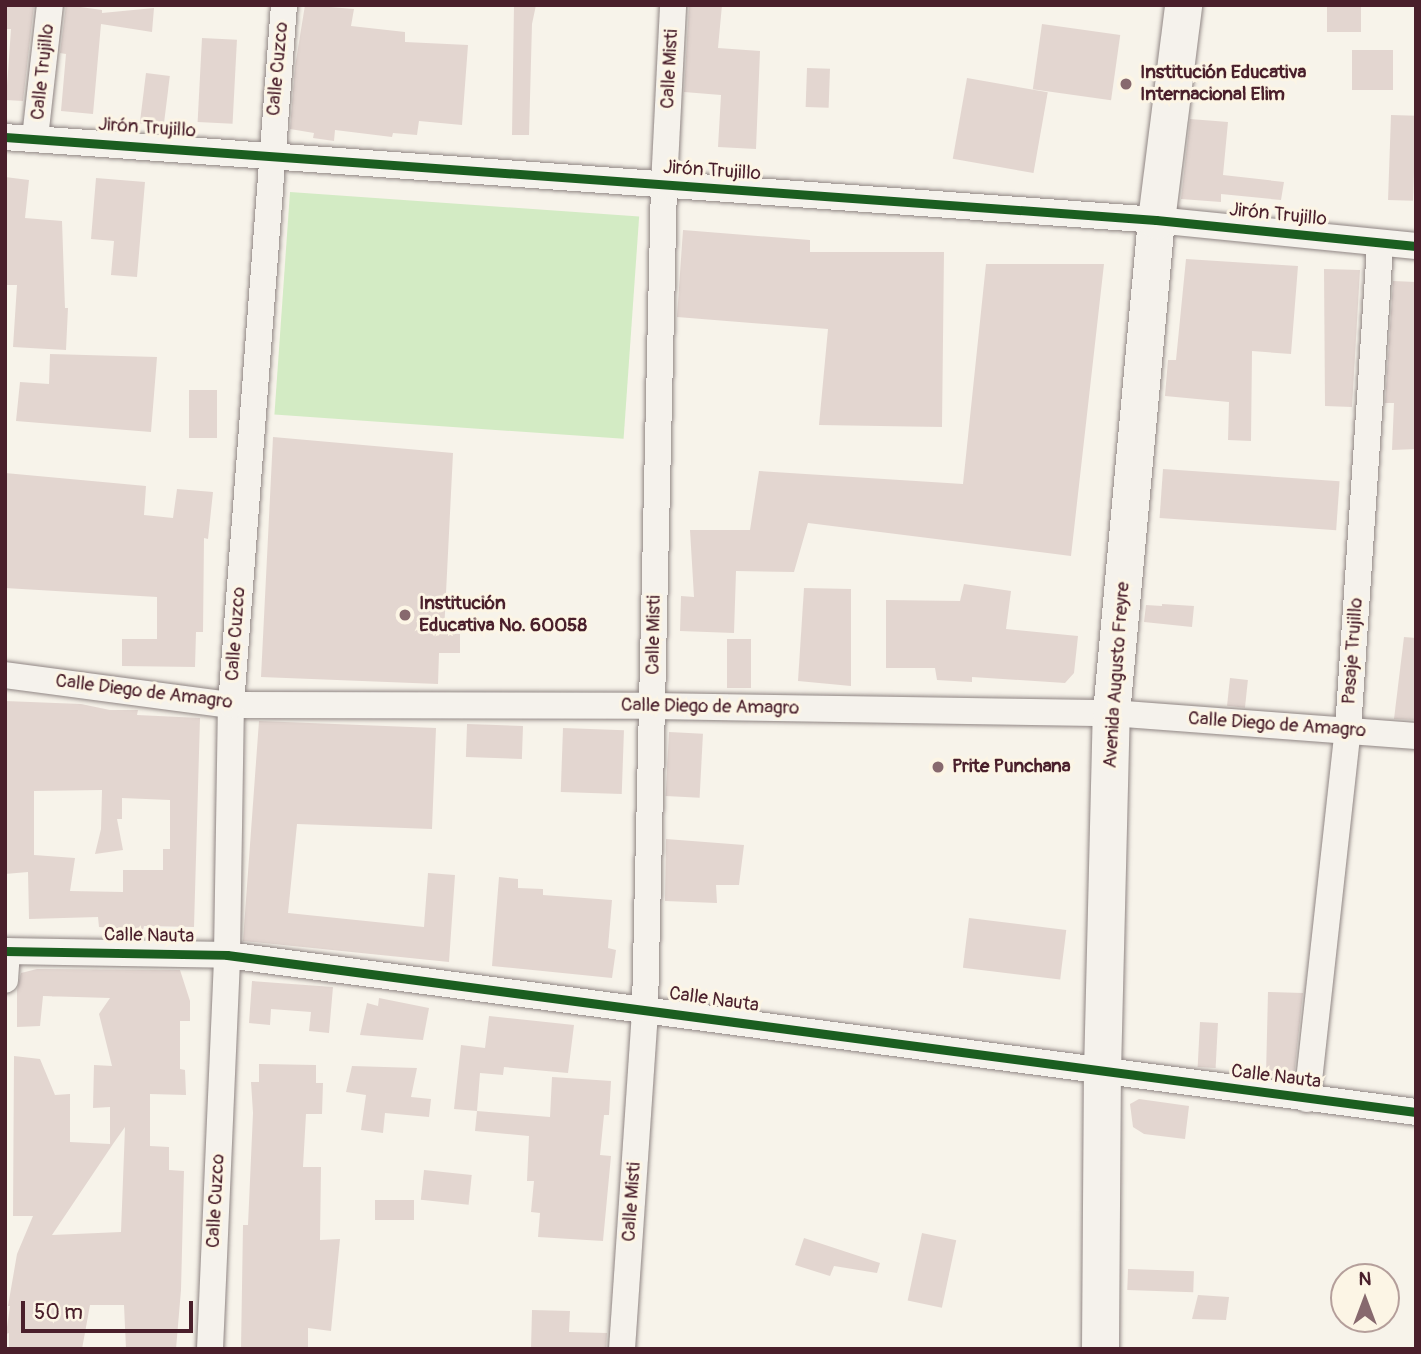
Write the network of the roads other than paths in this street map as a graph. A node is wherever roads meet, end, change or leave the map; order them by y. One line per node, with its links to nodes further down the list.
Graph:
1 (50, 5): 6 (street, Calle Trujillo)
2 (284, 5): 7 (street, Calle Cuzco)
3 (673, 5): 8 (street, Calle Misti)
4 (1184, 5): 9 (main road, Avenida Augusto Freyre)
5 (5, 137): 6 (street, Jirón Trujillo)
6 (36, 138): 7 (street, Jirón Trujillo)
7 (271, 154): 8 (street, Jirón Trujillo); 13 (street, Calle Cuzco)
8 (664, 185): 9 (street, Jirón Trujillo); 14 (street, Calle Misti)
9 (1156, 220): 10 (street, Jirón Trujillo); 15 (main road, Avenida Augusto Freyre)
10 (1380, 243): 11 (street, Jirón Trujillo); 16 (street, Pasaje Trujillo)
11 (1416, 246)
12 (5, 675): 13 (street, Calle Diego de Amagro)
13 (231, 705): 14 (street, Calle Diego de Amagro); 19 (street, Calle Cuzco)
14 (652, 706): 15 (street, Calle Diego de Amagro); 21 (street, Calle Misti)
15 (1111, 713): 16 (street, Calle Diego de Amagro); 22 (main road, Avenida Augusto Freyre)
16 (1348, 729): 17 (street, Calle Diego de Amagro); 23 (street, Pasaje Trujillo)
17 (1416, 736)
18 (6, 951): 19 (street, Calle Nauta); 20 (street)
19 (227, 955): 21 (street, Calle Nauta); 25 (street, Calle Cuzco)
20 (5, 981)
21 (645, 1008): 22 (street, Calle Nauta); 26 (street, Calle Misti)
22 (1102, 1072): 23 (street, Calle Nauta); 27 (main road, Avenida Augusto Freyre)
23 (1307, 1098): 24 (street, Calle Nauta)
24 (1416, 1112)
25 (210, 1349)
26 (622, 1349)
27 (1100, 1349)

